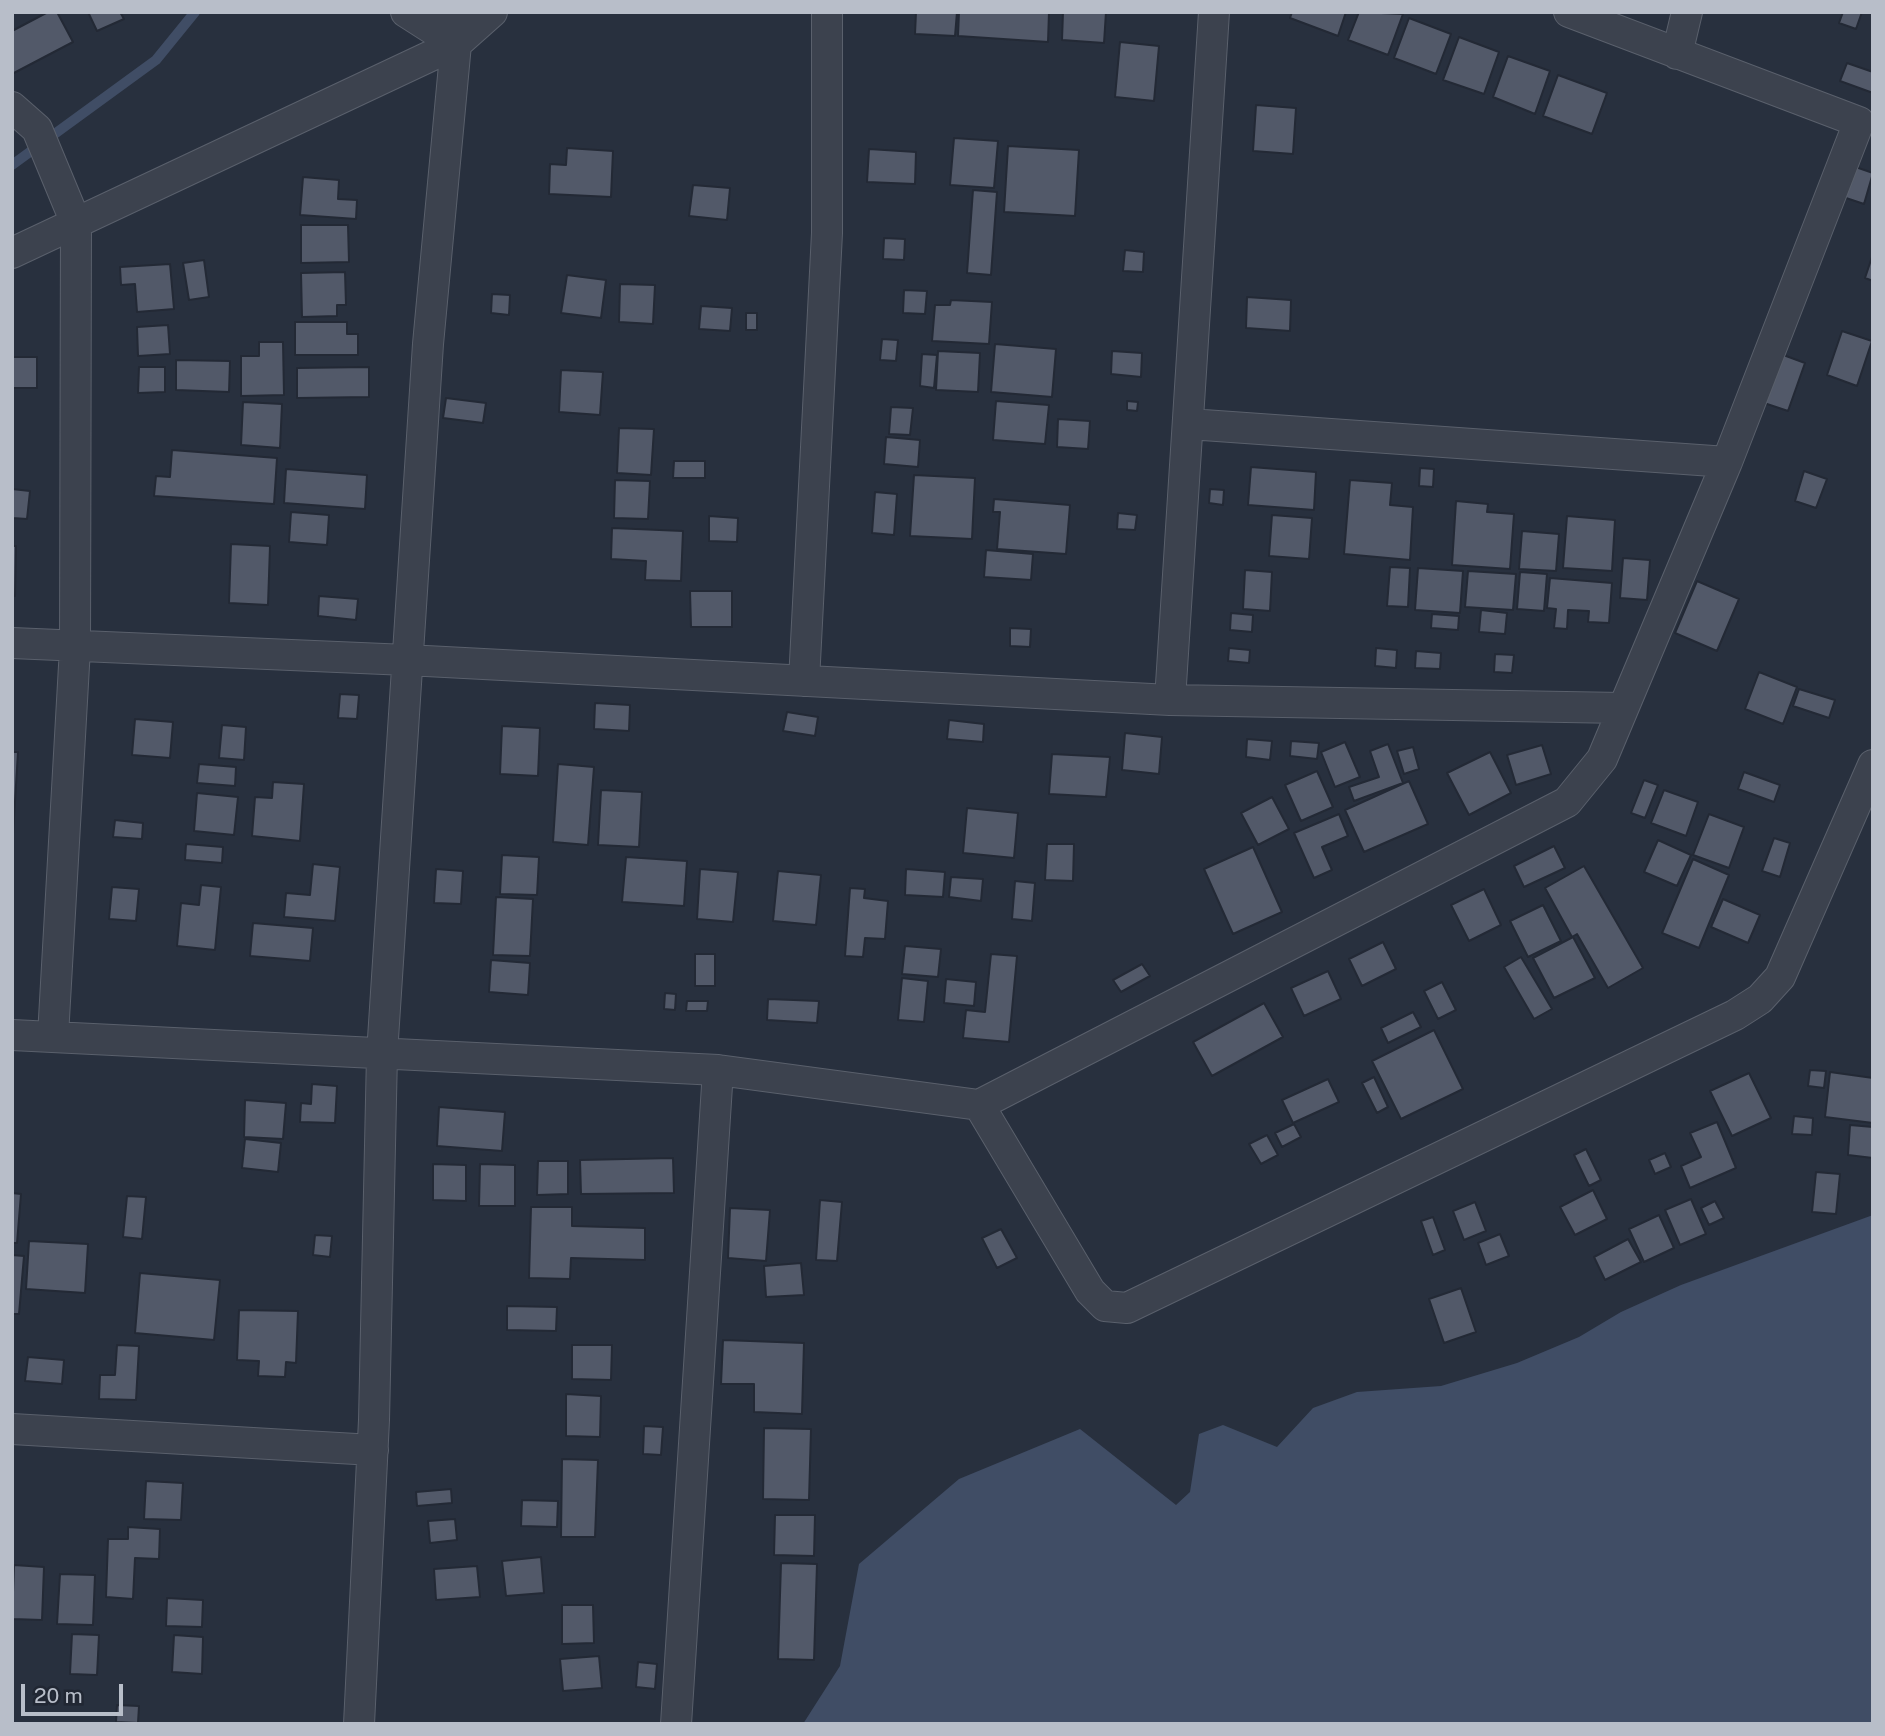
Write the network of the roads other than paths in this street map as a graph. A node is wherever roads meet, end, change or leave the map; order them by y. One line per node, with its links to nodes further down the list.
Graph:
1 (406, 12): 8 (street)
2 (452, 12): 8 (street)
3 (492, 12): 8 (street)
4 (827, 12): 19 (street)
5 (1214, 12): 14 (street)
6 (1569, 12): 9 (street)
7 (1687, 12): 9 (street)
8 (456, 44): 12 (street); 18 (street)
9 (1677, 54): 11 (street)
10 (12, 107): 12 (street)
11 (1866, 124): 15 (street)
12 (76, 223): 13 (street); 17 (street)
13 (12, 253)
14 (1189, 424): 15 (street); 20 (street)
15 (1727, 462): 21 (street)
16 (12, 643): 17 (street)
17 (75, 648): 18 (street); 24 (street)
18 (407, 660): 19 (street); 25 (street)
19 (804, 681): 20 (street)
20 (1170, 700): 21 (street)
21 (1622, 708): 27 (street)
22 (1873, 765): 27 (street)
23 (12, 1035): 24 (street)
24 (53, 1036): 25 (street)
25 (382, 1054): 26 (street); 29 (street)
26 (718, 1070): 27 (street); 31 (street)
27 (979, 1105)
28 (12, 1429): 29 (street)
29 (373, 1450): 30 (street)
30 (359, 1724)
31 (676, 1724)

